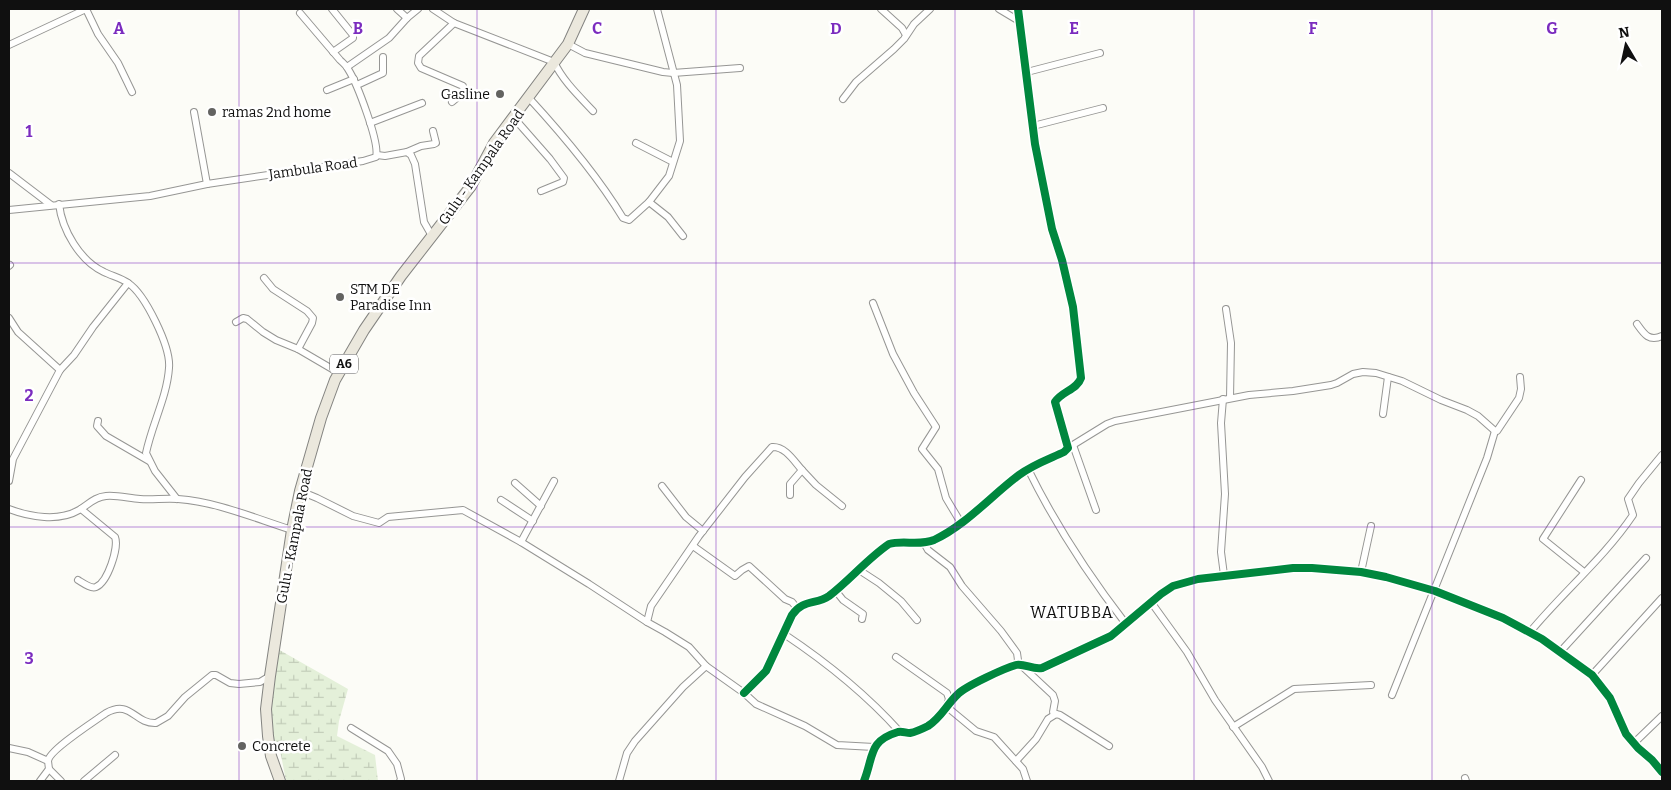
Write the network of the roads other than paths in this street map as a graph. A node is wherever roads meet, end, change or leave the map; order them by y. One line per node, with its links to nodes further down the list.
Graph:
1 (86, 9): 18 (street); 29 (street)
2 (332, 9): 19 (street)
3 (397, 9): 13 (street)
4 (418, 9): 13 (street)
5 (433, 9): 15 (street)
6 (584, 9): 17 (main road, Gulu - Kampala Road / A6)
7 (656, 9): 26 (street)
8 (881, 9): 16 (street)
9 (930, 9): 16 (street)
10 (999, 9): 14 (street)
11 (1018, 9): 14 (street)
12 (300, 13): 19 (street, Jambula Road)
13 (407, 18): 23 (street)
14 (1019, 21): 25 (street)
15 (454, 23): 22 (street); 32 (street)
16 (906, 35): 31 (street)
17 (568, 44): 22 (main road, Gulu - Kampala Road / A6); 26 (street)
18 (9, 45)
19 (333, 52): 23 (street, Jambula Road)
20 (1100, 53): 25 (street)
21 (382, 57): 27 (street)
22 (554, 62): 30 (main road, Gulu - Kampala Road / A6); 35 (street)
23 (347, 67): 27 (street, Jambula Road)
24 (740, 68): 26 (street)
25 (1026, 72): 39 (street)
26 (673, 73): 44 (street)
27 (355, 82): 28 (street); 38 (street, Jambula Road)
28 (327, 90)
29 (132, 92)
30 (529, 98): 37 (main road, Gulu - Kampala Road / A6); 48 (street)
31 (843, 99)
32 (452, 102)
33 (422, 103): 38 (street)
34 (1103, 108): 39 (street)
35 (593, 111)
36 (194, 112): 46 (street)
37 (514, 118): 47 (street); 52 (main road, Gulu - Kampala Road / A6)
38 (370, 123): 43 (street, Jambula Road)
39 (1033, 126): 71 (street)
40 (434, 131): 42 (street)
41 (636, 143): 44 (street)
42 (407, 152): 43 (street); 52 (street)
43 (377, 155): 46 (street, Jambula Road)
44 (673, 162): 48 (street)
45 (9, 173): 50 (street)
46 (207, 184): 49 (street, Jambula Road)
47 (542, 191)
48 (649, 202): 53 (street)
49 (59, 204): 50 (street, Jambula Road); 55 (street)
50 (51, 205): 51 (street, Jambula Road)
51 (9, 210)
52 (432, 236): 64 (main road, Gulu - Kampala Road / A6)
53 (683, 236)
54 (264, 278): 62 (street)
55 (128, 283): 63 (street); 73 (street)
56 (873, 303): 91 (street)
57 (1226, 309): 67 (street)
58 (9, 318): 63 (street)
59 (236, 322): 62 (street)
60 (1636, 324): 61 (street)
61 (1662, 336)
62 (298, 349): 64 (street)
63 (60, 370): 78 (street)
64 (339, 374): 81 (main road, Gulu - Kampala Road / A6)
65 (1388, 377): 67 (street); 68 (street); 70 (street)
66 (1520, 377): 70 (street)
67 (1227, 399): 71 (street); 102 (street)
68 (1383, 414)
69 (98, 421): 73 (street)
70 (1495, 431): 122 (street)
71 (1071, 446): 75 (street); 89 (street)
72 (1662, 455): 101 (street)
73 (150, 462): 83 (street)
74 (802, 470): 82 (street); 86 (street); 94 (street)
75 (1028, 470): 91 (street); 111 (street)
76 (554, 480): 85 (street)
77 (1581, 480): 101 (street)
78 (9, 481)
79 (515, 483): 85 (street)
80 (662, 486): 94 (street)
81 (300, 491): 93 (main road, Gulu - Kampala Road / A6); 95 (street)
82 (790, 495)
83 (177, 499): 88 (street); 93 (street)
84 (502, 500): 90 (street)
85 (541, 506): 90 (street)
86 (842, 506)
87 (9, 509): 88 (street)
88 (81, 509): 103 (street)
89 (1096, 510)
90 (533, 521): 95 (street)
91 (961, 523): 96 (street)
92 (1371, 526): 100 (street)
93 (292, 530): 119 (main road, Gulu - Kampala Road / A6)
94 (703, 531): 97 (street)
95 (521, 542): 110 (street)
96 (924, 542): 99 (street); 116 (street)
97 (692, 546): 107 (street); 110 (street)
98 (1646, 558): 114 (street)
99 (859, 570): 104 (street); 109 (street)
100 (1361, 572): 102 (street); 112 (street)
101 (1584, 572): 112 (street)
102 (1224, 575): 106 (street)
103 (78, 580)
104 (835, 590): 107 (street); 108 (street)
105 (1662, 598): 118 (street)
106 (1151, 602): 111 (street); 126 (street)
107 (797, 608): 113 (street)
108 (862, 619)
109 (917, 620)
110 (647, 622): 117 (street)
111 (1126, 624): 116 (street)
112 (1530, 632): 114 (street)
113 (784, 634): 121 (street); 128 (street)
114 (1560, 652): 118 (street)
115 (896, 657): 123 (street)
116 (1018, 665): 123 (street); 124 (street)
117 (706, 666): 121 (street); 143 (street)
118 (1592, 675): 129 (street)
119 (270, 676): 134 (street); 141 (main road, Gulu - Kampala Road / A6)
120 (1371, 686): 126 (street)
121 (744, 693): 130 (street)
122 (1392, 695)
123 (947, 707): 128 (street); 135 (street)
124 (1056, 714): 131 (street); 135 (street)
125 (1662, 716): 129 (street)
126 (1233, 727): 146 (street)
127 (350, 728): 142 (street)
128 (900, 732): 130 (street)
129 (1634, 743): 137 (street)
130 (874, 746): 144 (street)
131 (1110, 746)
132 (9, 748): 134 (street)
133 (115, 755): 140 (street)
134 (48, 761): 136 (street)
135 (1016, 761): 145 (street)
136 (49, 769): 138 (street); 139 (street)
137 (1662, 772)
138 (40, 781)
139 (61, 781)
140 (84, 781)
141 (280, 781)
142 (400, 781)
143 (619, 781)
144 (864, 781)
145 (1028, 781)
146 (1269, 781)

